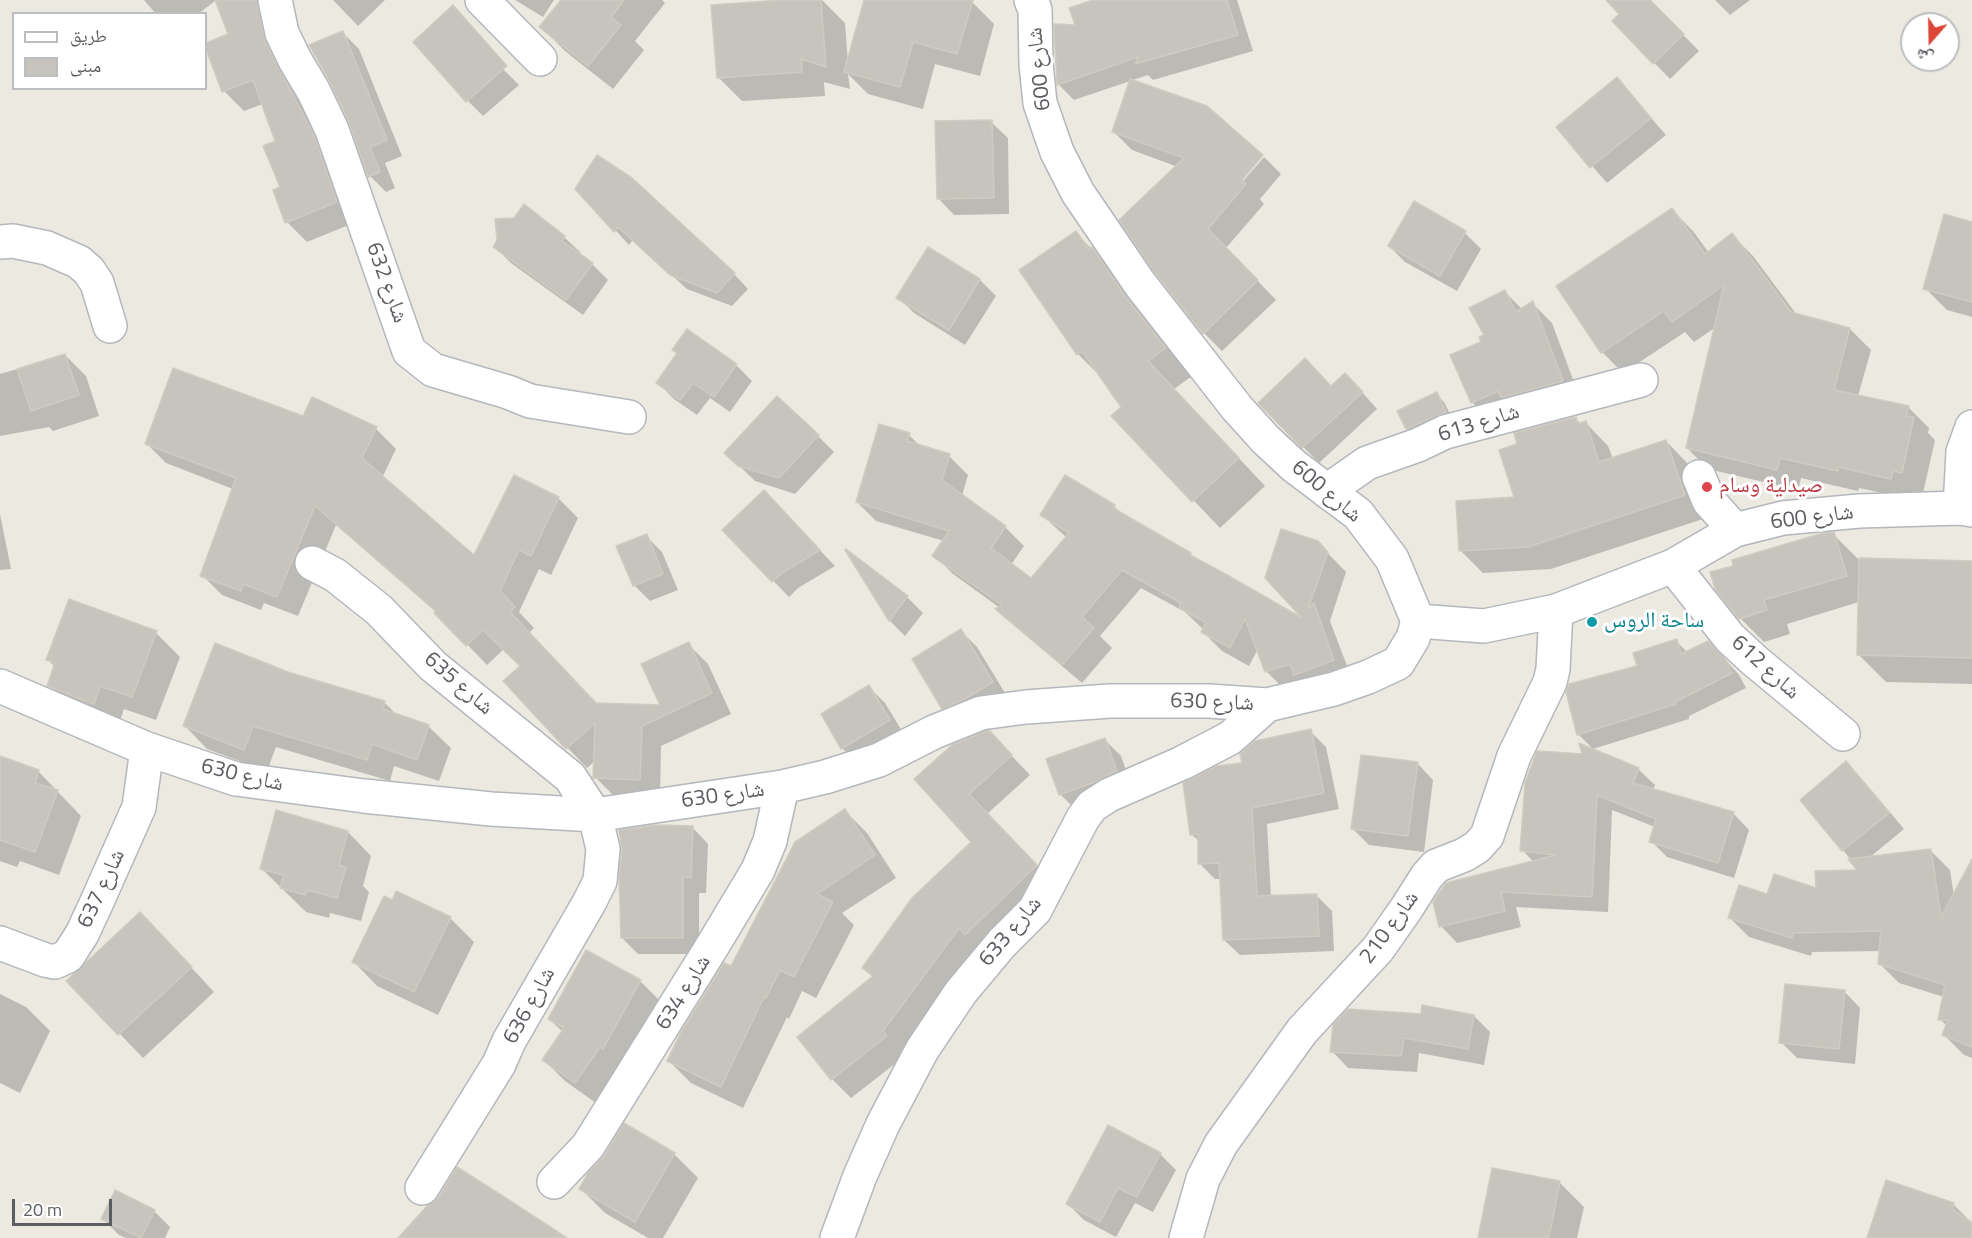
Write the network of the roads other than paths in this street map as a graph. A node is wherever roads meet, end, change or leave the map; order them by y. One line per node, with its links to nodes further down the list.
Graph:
1 (275, 0): 8 (street, شارع 632)
2 (482, 0): 4 (street)
3 (1030, 0): 11 (street, شارع 600)
4 (540, 59)
5 (0, 242): 6 (street)
6 (110, 326)
7 (1641, 380): 11 (street, شارع 613)
8 (628, 417)
9 (1972, 427): 12 (street)
10 (1699, 477): 13 (street)
11 (1327, 491): 17 (street, شارع 600)
12 (1966, 509): 13 (street, شارع 600)
13 (1735, 530): 15 (street, شارع 600)
14 (312, 563): 23 (street, شارع 635)
15 (1673, 566): 16 (street, شارع 600); 20 (street, شارع 612)
16 (1556, 611): 17 (street, شارع 600); 28 (street, شارع 210)
17 (1418, 621): 19 (street, شارع 630)
18 (0, 686): 21 (street, شارع 630)
19 (1267, 705): 22 (street, شارع 630); 27 (street, شارع 633)
20 (1842, 734)
21 (147, 749): 23 (street, شارع 630); 24 (street, شارع 637)
22 (782, 787): 23 (street, شارع 630); 25 (street, شارع 634)
23 (595, 815): 26 (street, شارع 636)
24 (0, 943)
25 (554, 1182)
26 (422, 1188)
27 (837, 1238)
28 (1186, 1238)

